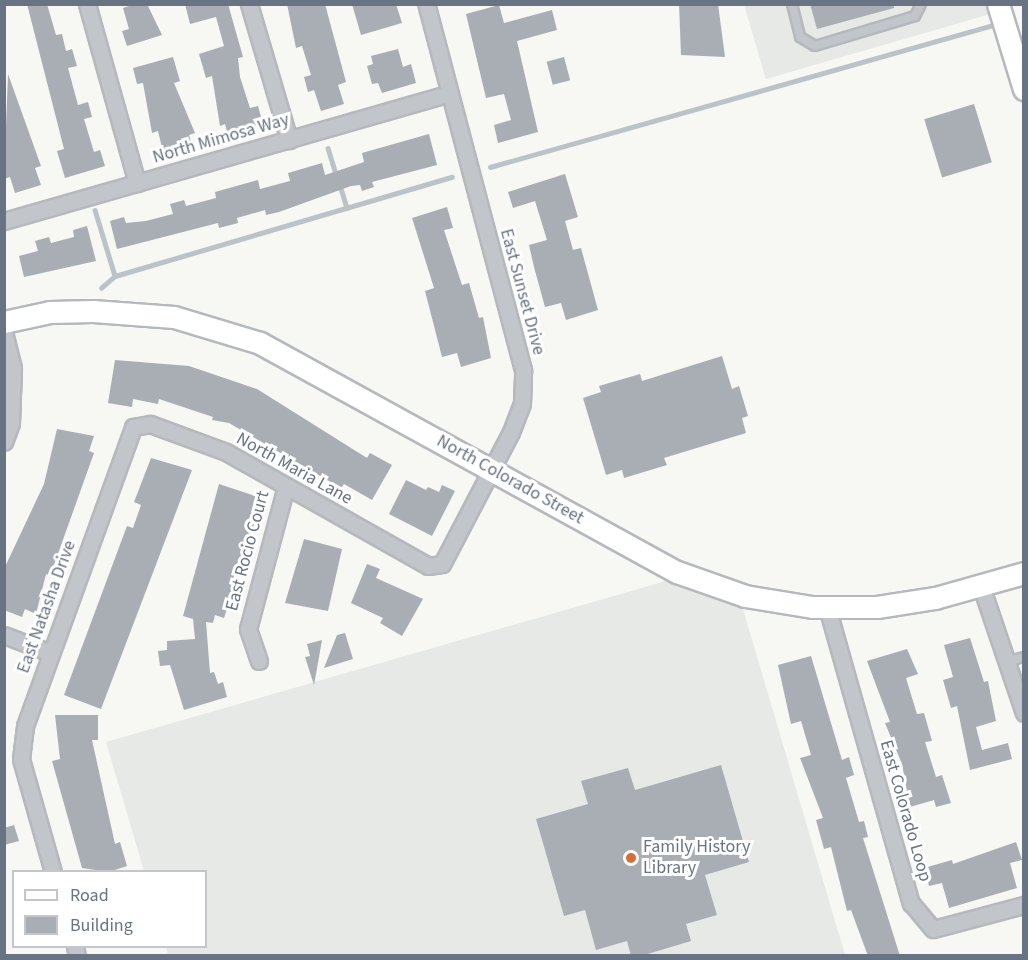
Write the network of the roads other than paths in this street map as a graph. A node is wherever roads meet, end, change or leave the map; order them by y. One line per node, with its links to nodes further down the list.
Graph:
1 (87, 4): 10 (street)
2 (249, 4): 9 (street)
3 (426, 4): 8 (street, East Sunset Drive)
4 (792, 4): 5 (lane)
5 (921, 4)
6 (998, 4): 7 (street)
7 (1023, 89)
8 (448, 94): 9 (street, North Mimosa Way); 16 (street, East Sunset Drive)
9 (288, 140): 10 (street, North Mimosa Way)
10 (137, 183): 11 (street, North Mimosa Way)
11 (4, 221)
12 (4, 322): 16 (street, North Colorado Street)
13 (4, 332): 15 (street)
14 (133, 427): 17 (street, North Maria Lane); 23 (street, East Natasha Drive)
15 (4, 442)
16 (490, 470): 18 (street, East Sunset Drive); 21 (street, North Colorado Street)
17 (286, 486): 18 (street, North Maria Lane); 25 (street, East Rocio Court)
18 (428, 566)
19 (1023, 573): 20 (street, North Colorado Street)
20 (981, 586): 21 (street, North Colorado Street); 26 (street)
21 (827, 607): 29 (street, East Colorado Loop)
22 (4, 635): 23 (street)
23 (51, 652): 28 (street, East Natasha Drive)
24 (1023, 657): 26 (lane)
25 (259, 661)
26 (1005, 663): 27 (street)
27 (1023, 713)
28 (52, 870)
29 (1023, 905)

